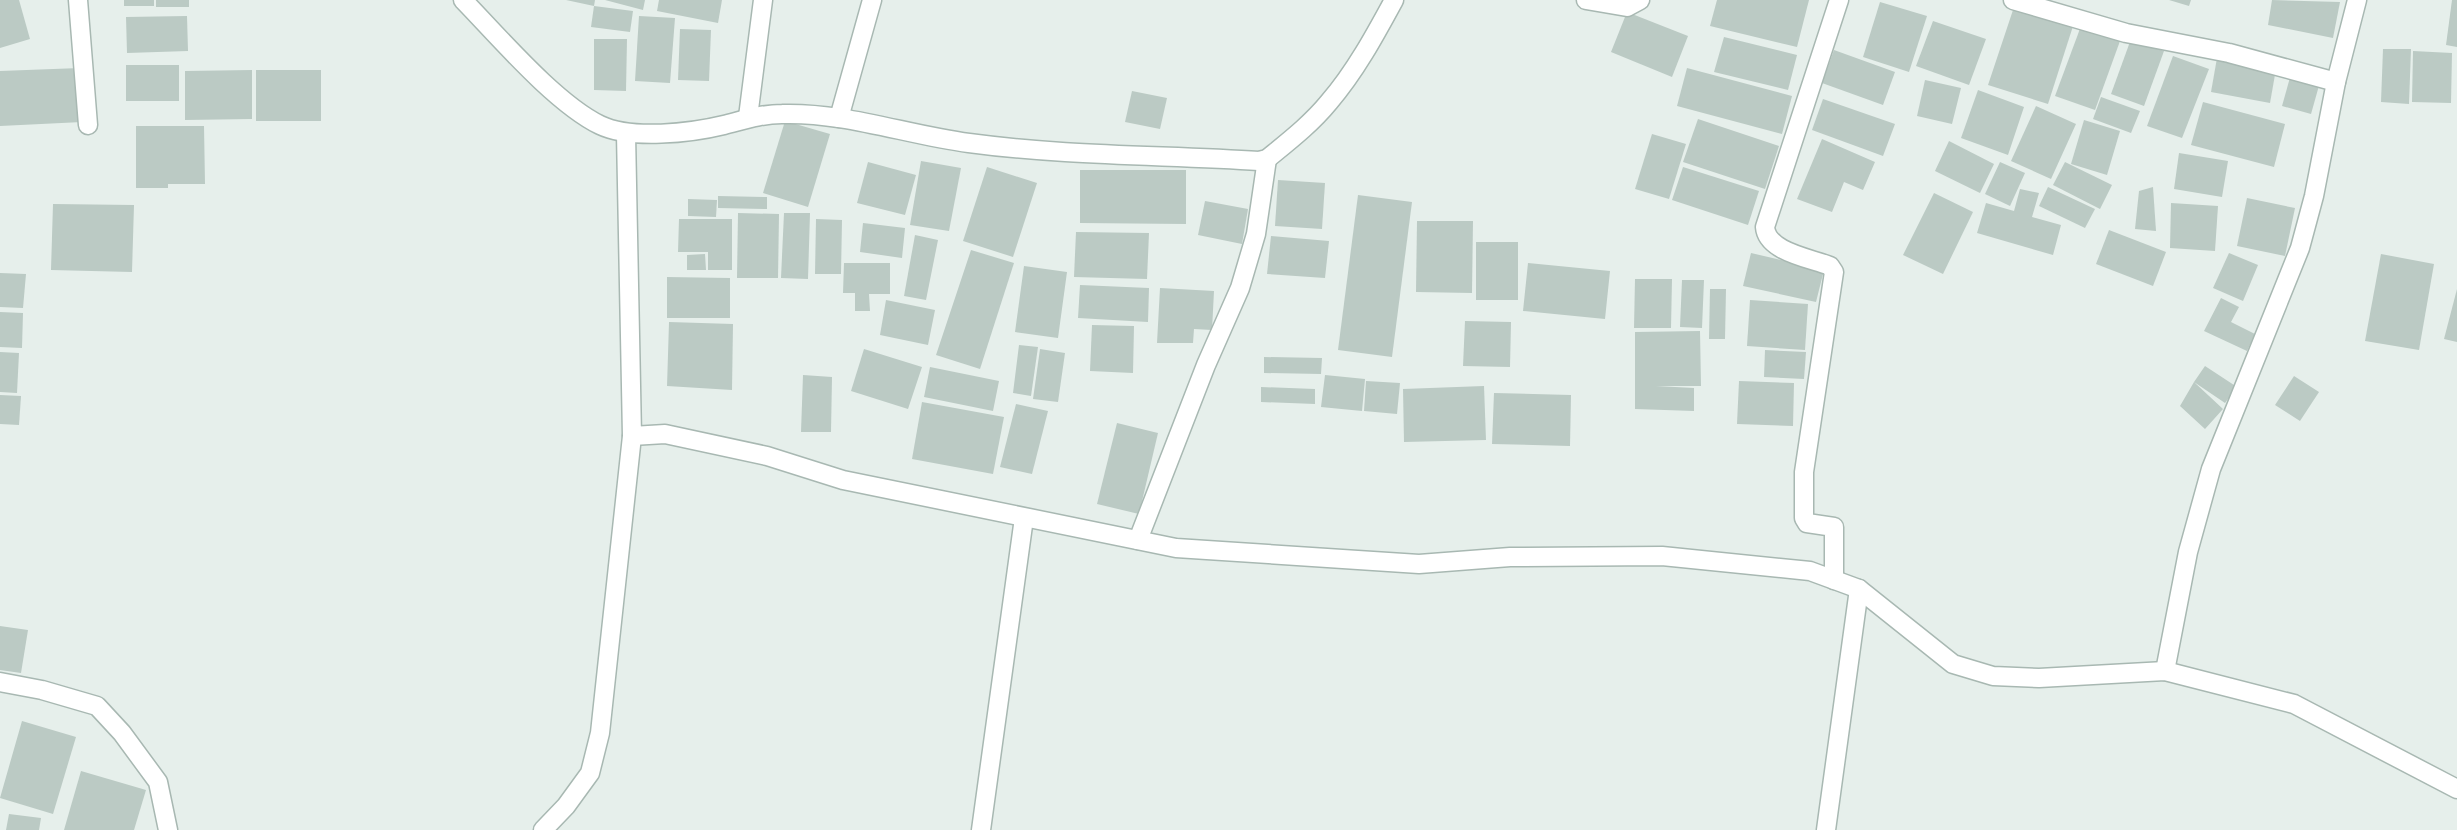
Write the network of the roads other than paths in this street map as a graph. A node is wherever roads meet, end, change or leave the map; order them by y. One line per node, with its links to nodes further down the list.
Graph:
1 (78, 0): 14 (street)
2 (464, 0): 15 (street)
3 (763, 0): 12 (street)
4 (872, 0): 13 (street)
5 (1394, 0): 16 (street)
6 (1586, 0): 7 (street)
7 (1640, 0)
8 (1839, 0): 20 (street)
9 (2013, 0): 11 (street)
10 (2357, 0): 11 (street)
11 (2336, 82): 22 (street)
12 (748, 117): 13 (street); 15 (street)
13 (839, 118): 16 (street)
14 (88, 125)
15 (627, 134): 17 (street)
16 (1267, 159): 19 (street)
17 (632, 435): 18 (street); 26 (street)
18 (1024, 519): 19 (street); 27 (street)
19 (1138, 540): 20 (street)
20 (1834, 580): 21 (street)
21 (1859, 589): 22 (street); 28 (street)
22 (2165, 671): 24 (street)
23 (0, 682): 25 (street)
24 (2457, 789)
25 (168, 830)
26 (543, 830)
27 (981, 830)
28 (1826, 830)

